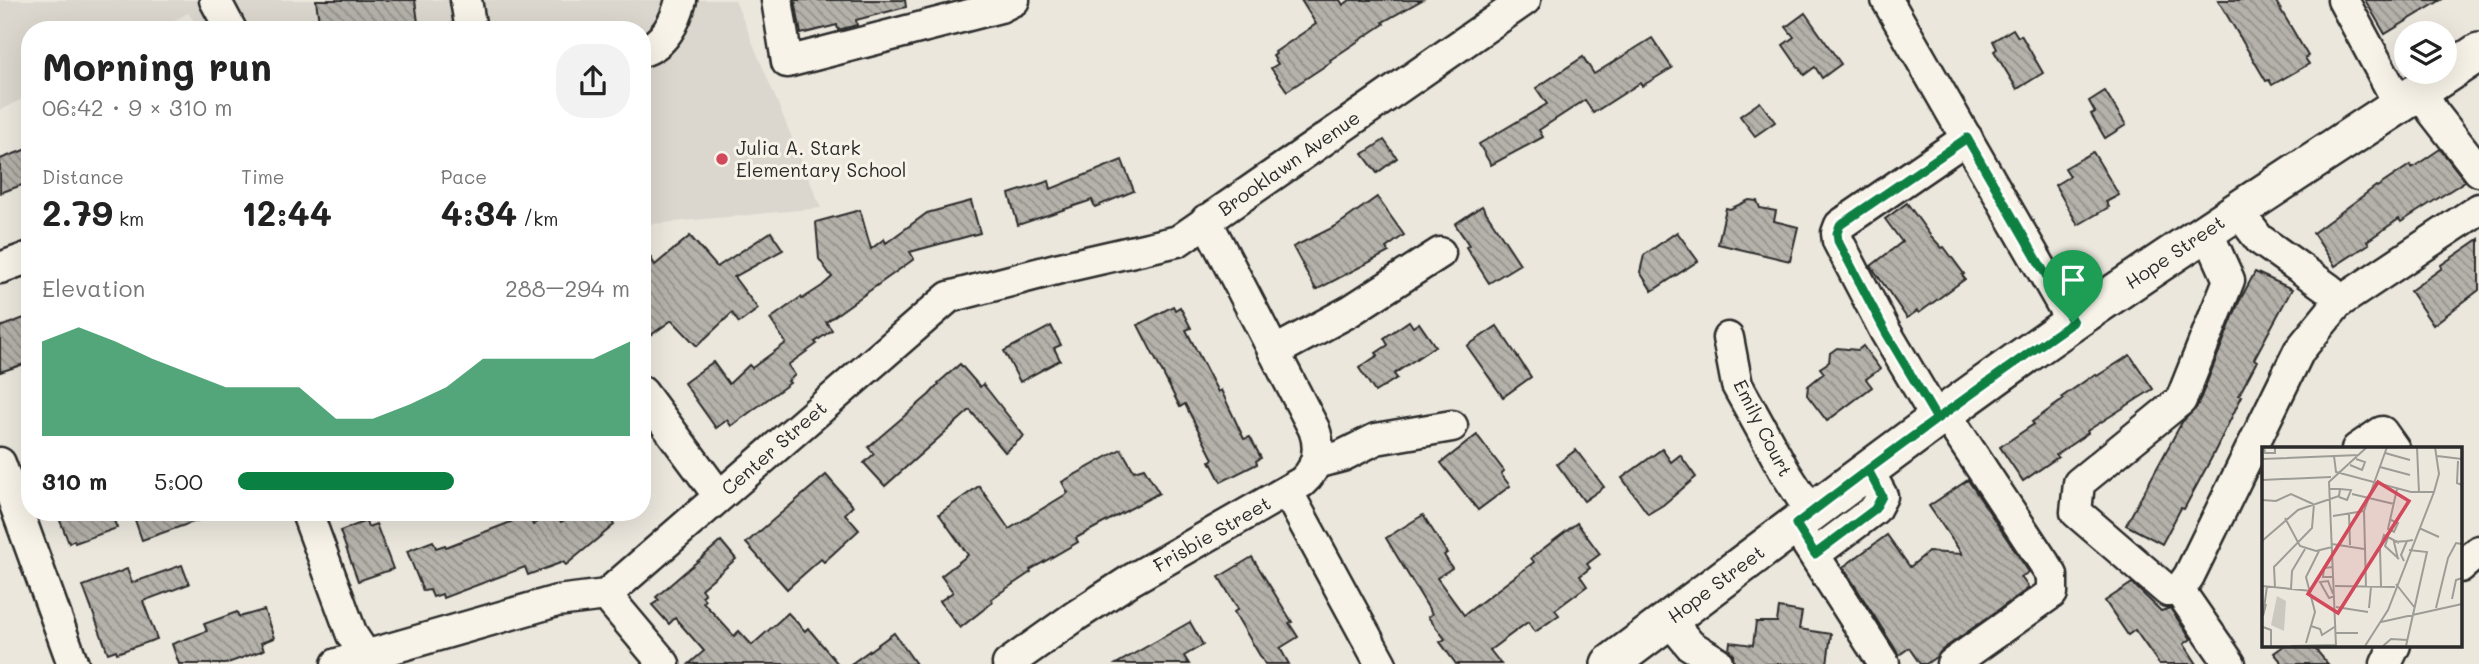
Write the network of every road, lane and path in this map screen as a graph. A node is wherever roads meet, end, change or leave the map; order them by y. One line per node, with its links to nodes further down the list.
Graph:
1 (215, 0): 9 (street)
2 (466, 0): 10 (street)
3 (681, 0): 11 (street)
4 (777, 0): 5 (street)
5 (1014, 0)
6 (1525, 0): 18 (street, Brooklawn Avenue)
7 (1887, 0): 14 (street)
8 (2343, 0): 13 (street)
9 (226, 21)
10 (470, 21)
11 (651, 47)
12 (2475, 64): 13 (main road, Hope Street)
13 (2410, 97): 15 (street); 17 (main road, Hope Street)
14 (1967, 138): 24 (street); 28 (street)
15 (2479, 171)
16 (2479, 209): 23 (street)
17 (2237, 210): 19 (main road, Hope Street); 23 (street)
18 (1206, 220): 26 (street, Brooklawn Avenue); 35 (street, Center Street)
19 (2207, 231): 24 (main road, Hope Street); 40 (street)
20 (1440, 253): 26 (street)
21 (21, 260): 22 (street)
22 (0, 268)
23 (2338, 303): 40 (street)
24 (2073, 322): 28 (main road, Hope Street)
25 (1728, 338): 39 (street, Emily Court)
26 (1274, 352): 33 (street, Brooklawn Avenue)
27 (651, 403): 35 (street)
28 (1941, 416): 39 (main road, Hope Street); 54 (street)
29 (1452, 426): 33 (street)
30 (2360, 447): 31 (street)
31 (2393, 447)
32 (0, 463): 37 (street)
33 (1315, 463): 34 (street)
34 (1287, 491): 50 (street, Frisbie Street); 51 (street, Frisbie Street)
35 (719, 496): 41 (street, Center Street)
36 (21, 521): 47 (street)
37 (21, 521)
38 (310, 521): 45 (street)
39 (1807, 530): 42 (main road, Hope Street); 53 (street, Emily Court)
40 (2179, 590): 55 (street)
41 (606, 595): 45 (street); 49 (street)
42 (1668, 620): 46 (street); 52 (main road, Hope Street)
43 (2395, 646): 56 (street)
44 (2402, 646): 57 (street)
45 (368, 660): 48 (street)
46 (1717, 662)
47 (73, 664)
48 (337, 664)
49 (664, 664)
50 (1008, 664)
51 (1381, 664)
52 (1610, 664)
53 (1884, 664)
54 (1952, 664)
55 (2230, 664)
56 (2386, 664)
57 (2411, 664)

